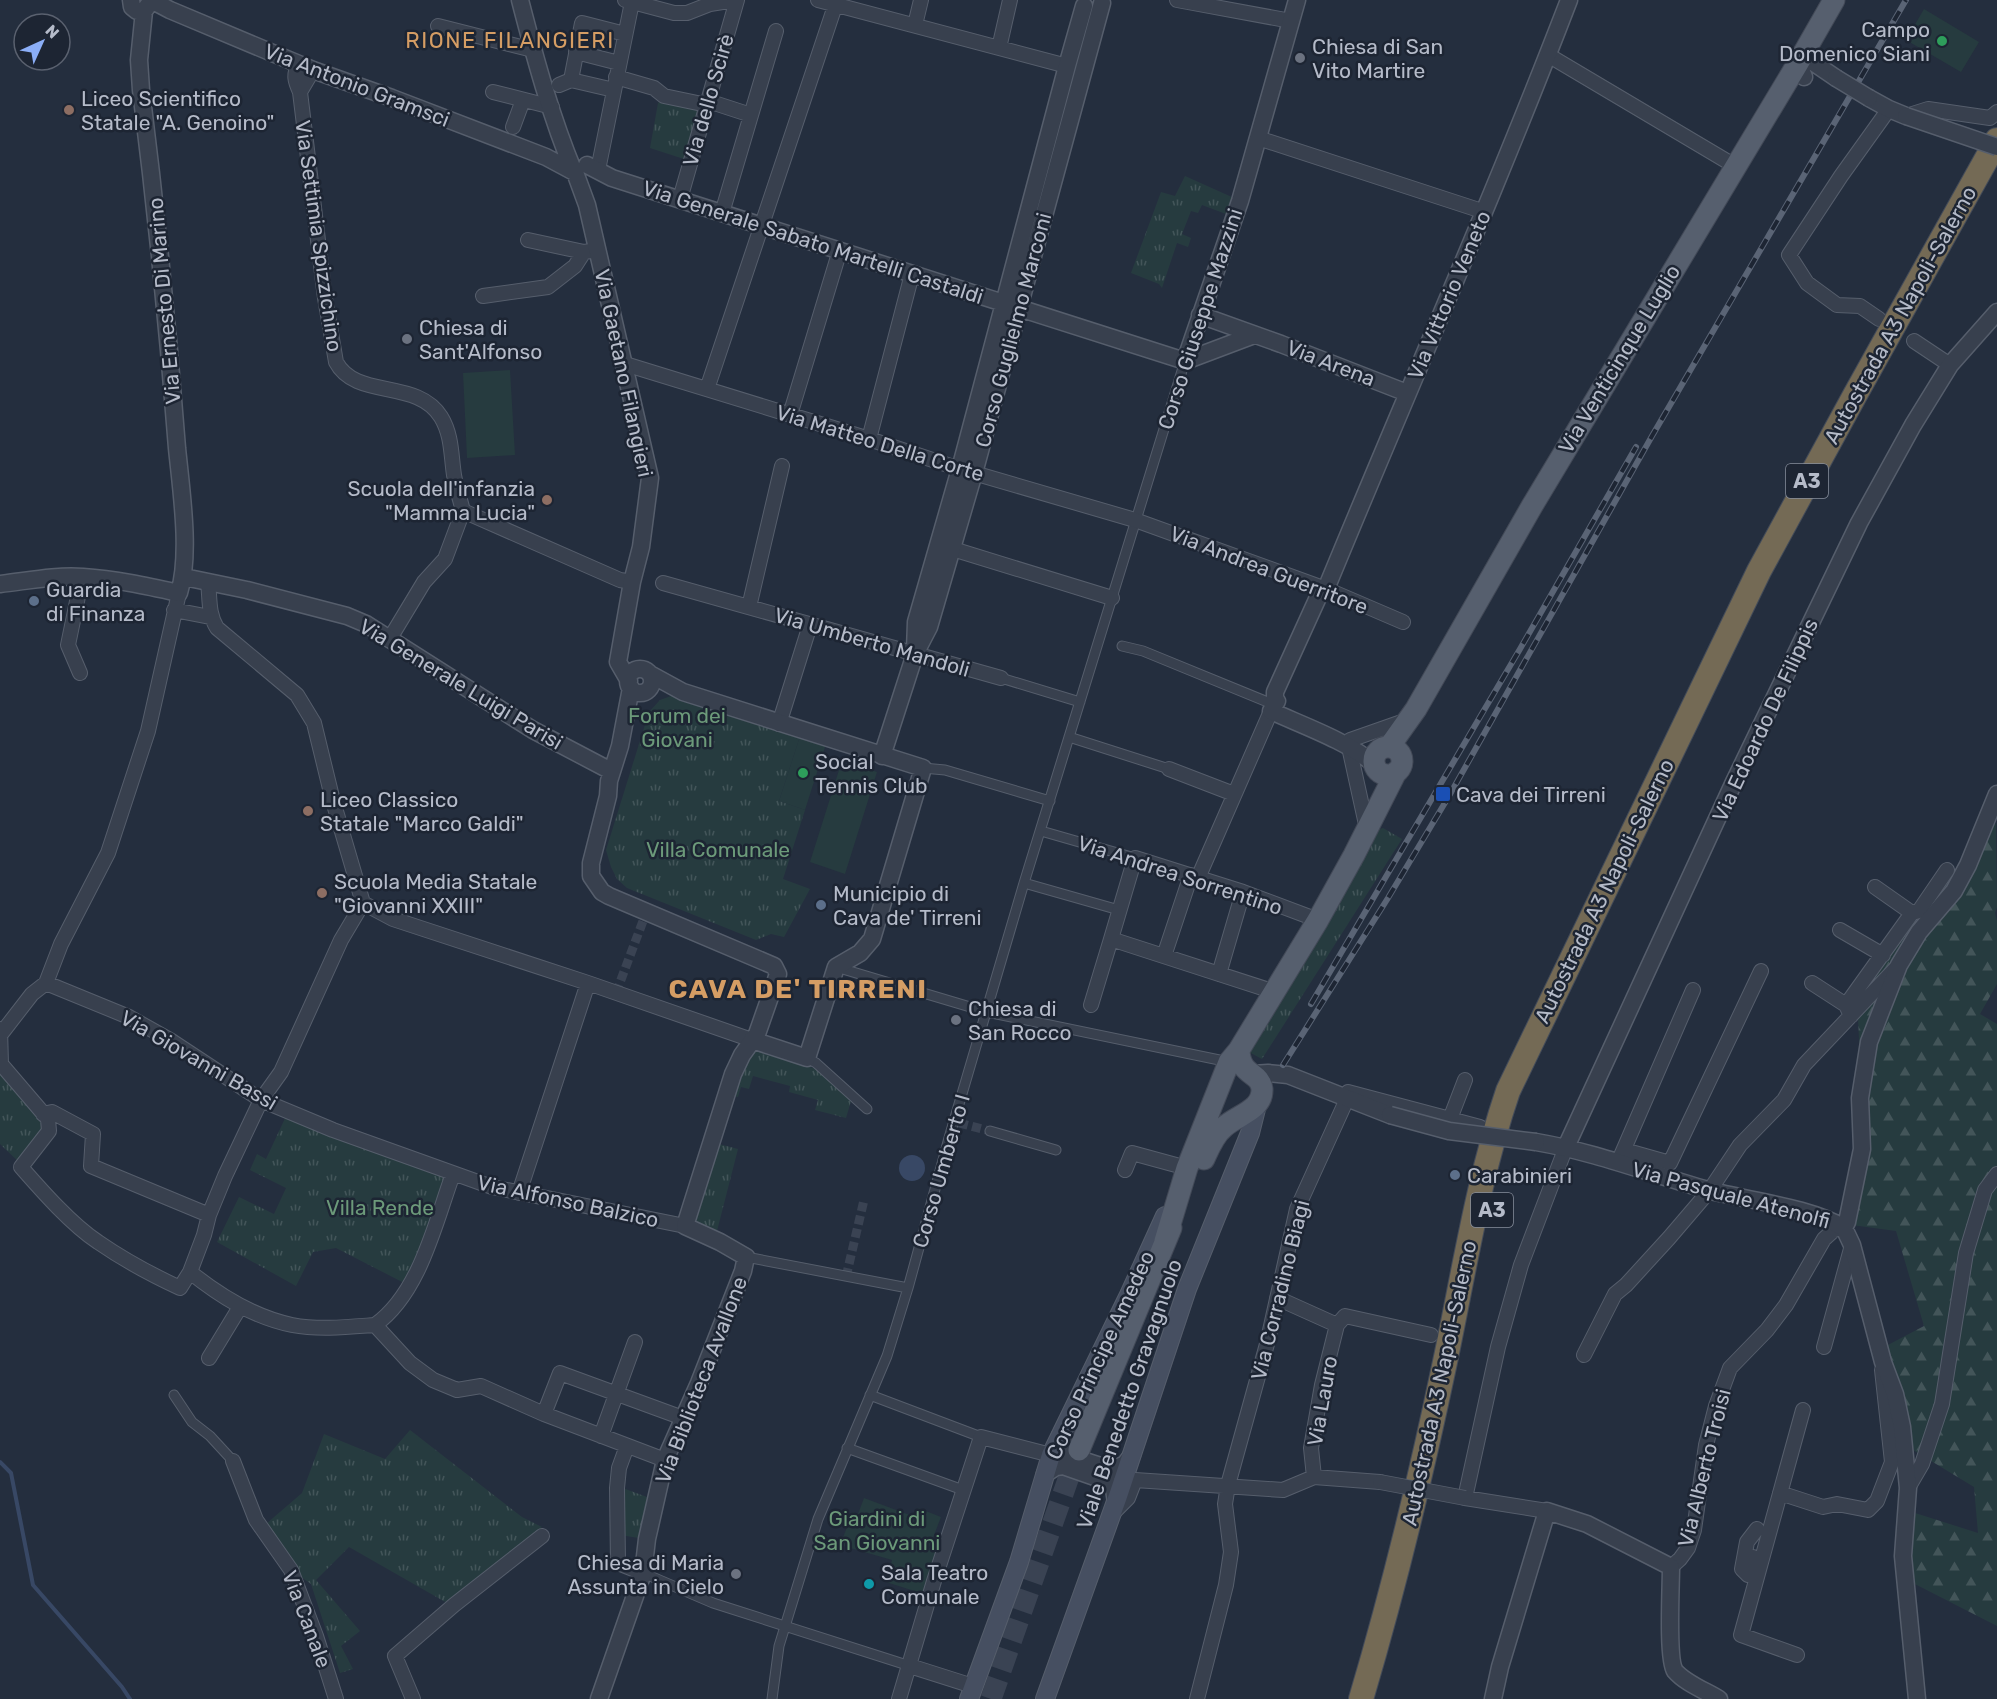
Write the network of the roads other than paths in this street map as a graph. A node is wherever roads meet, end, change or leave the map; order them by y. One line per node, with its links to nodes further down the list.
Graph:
1 (520, 0): 22 (street, Via Gaetano Filangieri)
2 (736, 0): 10 (street); 33 (street, Via dello Scirè)
3 (818, 0): 11 (street)
4 (921, 0): 16 (street)
5 (1010, 0): 21 (street)
6 (1177, 0): 15 (street)
7 (1297, 0): 15 (street, Corso Giuseppe Mazzini)
8 (1569, 0): 24 (street, Via Vittorio Veneto)
9 (1832, 0): 18 (main road, Via Venticinque Luglio)
10 (628, 1): 20 (street)
11 (836, 2): 16 (street); 52 (street)
12 (1103, 2): 13 (street); 43 (street, Corso Guglielmo Marconi)
13 (1082, 3): 26 (street, Corso Guglielmo Marconi)
14 (140, 6): 27 (street, Via Antonio Gramsci); 82 (street, Via Ernesto Di Marino)
15 (1291, 21): 41 (street, Corso Giuseppe Mazzini)
16 (915, 25): 21 (street)
17 (438, 26): 22 (street)
18 (1818, 27): 28 (main road, Via Venticinque Luglio); 29 (street)
19 (776, 31): 37 (street)
20 (625, 34): 23 (street); 25 (street)
21 (999, 48): 26 (street)
22 (533, 50): 34 (street, Via Gaetano Filangieri)
23 (576, 52): 25 (street); 30 (street)
24 (1548, 55): 45 (street); 50 (street, Via Vittorio Veneto)
25 (619, 63): 30 (street)
26 (1067, 66): 40 (street, Corso Guglielmo Marconi)
27 (306, 67): 46 (street, Via Antonio Gramsci); 74 (street, Via Settimia Spizzichino)
28 (1797, 74): 29 (street); 45 (main road, Via Venticinque Luglio)
29 (1832, 77): 35 (street, bridge)
30 (615, 84): 33 (street); 46 (street)
31 (493, 92): 32 (street)
32 (523, 100): 34 (street); 39 (street)
33 (707, 103): 37 (street); 48 (street, Via dello Scirè)
34 (552, 107): 46 (street, Via Gaetano Filangieri)
35 (1890, 109): 38 (street); 60 (street)
36 (1997, 112): 38 (street)
37 (751, 115): 51 (street)
38 (1906, 116): 44 (street, bridge)
39 (513, 127)
40 (1048, 136): 43 (street); 49 (street, Corso Guglielmo Marconi)
41 (1258, 138): 50 (street); 61 (street, Corso Giuseppe Mazzini)
42 (1997, 140): 221 (highway, Autostrada A3 Napoli-Salerno / A3)
43 (1065, 141): 49 (street, Corso Guglielmo Marconi)
44 (1997, 147)
45 (1735, 166): 99 (main road, Via Venticinque Luglio)
46 (586, 170): 48 (street, Via Generale Sabato Martelli Castaldi); 55 (street, Via Gaetano Filangieri)
47 (1997, 174): 222 (highway, Autostrada A3 Napoli-Salerno / A3)
48 (680, 199): 51 (street, Via Generale Sabato Martelli Castaldi)
49 (1037, 209): 58 (street, Corso Guglielmo Marconi)
50 (1485, 212): 69 (street, Via Vittorio Veneto)
51 (722, 213): 52 (street, Via Generale Sabato Martelli Castaldi)
52 (762, 226): 54 (street, Via Generale Sabato Martelli Castaldi); 68 (street)
53 (528, 240): 55 (street)
54 (840, 250): 56 (street, Via Generale Sabato Martelli Castaldi); 70 (street)
55 (590, 251): 57 (street); 66 (street, Via Gaetano Filangieri)
56 (912, 274): 58 (street, Via Generale Sabato Martelli Castaldi); 71 (street)
57 (483, 296)
58 (1011, 305): 65 (street, Via Generale Sabato Martelli Castaldi); 73 (street, Corso Guglielmo Marconi)
59 (1997, 312): 67 (street, Via Edoardo De Filippis)
60 (1879, 319)
61 (1198, 322): 62 (street, Via Arena); 64 (street); 65 (street, Corso Giuseppe Mazzini)
62 (1254, 335): 64 (street); 69 (street, Via Arena)
63 (1914, 341): 67 (street)
64 (1217, 348): 65 (street)
65 (1185, 361): 75 (street, Corso Giuseppe Mazzini)
66 (625, 364): 68 (street, Via Matteo Della Corte); 79 (street, Via Gaetano Filangieri)
67 (1950, 366): 155 (street, Via Edoardo De Filippis)
68 (707, 389): 70 (street, Via Matteo Della Corte)
69 (1407, 393): 83 (street, Via Vittorio Veneto)
70 (790, 415): 71 (street, Via Matteo Della Corte)
71 (869, 439): 73 (street, Via Matteo Della Corte)
72 (782, 466): 85 (street)
73 (967, 471): 75 (street, Via Matteo Della Corte); 76 (street, Corso Guglielmo Marconi)
74 (463, 511): 79 (street); 91 (street)
75 (1135, 520): 83 (street, Via Andrea Guerritore); 84 (street, Corso Giuseppe Mazzini)
76 (945, 547): 84 (street); 93 (street, Corso Guglielmo Marconi)
77 (82, 577): 81 (street, Via Generale Luigi Parisi); 82 (street, Via Generale Luigi Parisi); 94 (street)
78 (208, 582): 82 (street, Via Generale Luigi Parisi); 87 (street); 91 (street, Via Generale Luigi Parisi)
79 (632, 582): 96 (street, Via Gaetano Filangieri)
80 (663, 583): 85 (street, Via Umberto Mandoli)
81 (0, 584)
82 (181, 585): 86 (street)
83 (1326, 589): 88 (street, Via Andrea Guerritore); 98 (street, Via Vittorio Veneto)
84 (1113, 598): 90 (street, Corso Giuseppe Mazzini)
85 (749, 607): 89 (street, Via Umberto Mandoli)
86 (174, 610): 87 (street); 132 (street)
87 (210, 617): 119 (street)
88 (1403, 622)
89 (810, 625): 93 (street, Via Umberto Mandoli); 100 (street)
90 (1101, 638): 97 (street, Corso Umberto I)
91 (389, 640): 107 (street, Via Generale Luigi Parisi)
92 (1122, 646): 98 (street)
93 (915, 654): 95 (street, Via Umberto Mandoli); 103 (street, Corso Guglielmo Marconi)
94 (80, 673)
95 (1001, 678): 97 (street, Via Umberto Mandoli)
96 (640, 685): 100 (street); 107 (street)
97 (1080, 702): 101 (street, Corso Umberto I)
98 (1273, 708): 102 (street); 108 (street)
99 (1409, 720): 102 (street); 104 (main road, Via Venticinque Luglio)
100 (779, 724): 103 (street)
101 (1069, 737): 106 (street); 110 (street, Corso Umberto I)
102 (1349, 743): 104 (street); 111 (street)
103 (882, 756): 105 (street)
104 (1387, 760): 111 (main road, Via Venticinque Luglio)
105 (923, 768): 110 (street); 128 (street)
106 (1169, 769): 108 (street)
107 (610, 776): 141 (street); 141 (street)
108 (1234, 794): 115 (street)
109 (1997, 794): 127 (street)
110 (1050, 801): 112 (street, Corso Umberto I)
111 (1370, 823): 122 (main road)
112 (1041, 831): 113 (street, Via Andrea Sorrentino); 116 (street, Corso Umberto I)
113 (1135, 858): 115 (street, Via Andrea Sorrentino); 120 (street)
114 (1947, 870): 121 (street)
115 (1194, 877): 118 (street, Via Andrea Sorrentino); 126 (street)
116 (1024, 883): 120 (street); 138 (street, Corso Umberto I)
117 (1875, 887): 121 (street)
118 (1243, 891): 122 (street, Via Andrea Sorrentino); 130 (street)
119 (363, 903): 131 (street); 148 (street)
120 (1119, 910): 124 (street)
121 (1912, 913): 125 (street)
122 (1318, 920): 135 (main road)
123 (1840, 930): 125 (street)
124 (1111, 939): 126 (street); 136 (street)
125 (1883, 955): 137 (street)
126 (1164, 956): 130 (street)
127 (1899, 964): 137 (street); 166 (street)
128 (836, 967): 138 (street, Via Pasquale Atenolfi); 142 (street)
129 (1761, 971): 157 (street)
130 (1219, 974): 135 (street)
131 (588, 982): 141 (street); 163 (street)
132 (46, 983): 140 (street); 148 (street, Via Giovanni Bassi)
133 (1812, 983): 137 (street)
134 (1694, 990): 157 (street, Via Pasquale Atenolfi)
135 (1275, 992): 143 (main road)
136 (1091, 1005)
137 (1849, 1010): 162 (street)
138 (987, 1012): 143 (street, Via Pasquale Atenolfi); 171 (street, Corso Umberto I)
139 (0, 1029): 140 (street)
140 (1, 1034): 151 (street)
141 (752, 1040): 142 (street); 165 (street, Via Alfonso Balzico)
142 (807, 1058): 150 (street)
143 (1242, 1065): 144 (street, Via Pasquale Atenolfi); 149 (main road); 158 (main road, Corso Principe Amedeo)
144 (1288, 1075): 146 (street, Via Pasquale Atenolfi); 149 (street)
145 (1465, 1080): 152 (street)
146 (1325, 1089): 147 (street, Via Pasquale Atenolfi); 152 (street)
147 (1347, 1099): 155 (street, Via Pasquale Atenolfi, bridge); 172 (street, Via Corradino Biagi)
148 (261, 1100): 160 (street, Via Giovanni Bassi); 164 (street)
149 (1262, 1101): 167 (main road); 195 (main road, Viale Benedetto Gravagnuolo)
150 (867, 1109)
151 (43, 1114): 164 (street); 170 (street)
152 (1450, 1119): 153 (street)
153 (1480, 1127)
154 (990, 1131): 156 (street)
155 (1566, 1147): 157 (street, Via Pasquale Atenolfi); 204 (street)
156 (1056, 1150)
157 (1621, 1157): 162 (street, Via Pasquale Atenolfi)
158 (1187, 1168): 159 (street); 167 (main road); 189 (main road, Corso Principe Amedeo)
159 (1125, 1170)
160 (453, 1174): 163 (street, Via Alfonso Balzico); 174 (street)
161 (1997, 1174): 201 (street)
162 (1710, 1190): 166 (street, Via Pasquale Atenolfi); 179 (street)
163 (519, 1193): 165 (street, Via Alfonso Balzico)
164 (209, 1215): 170 (street)
165 (685, 1226): 169 (street, Via Alfonso Balzico)
166 (1844, 1228): 168 (street); 208 (street, Via Alberto Troisi)
167 (1165, 1241): 193 (main road)
168 (1852, 1245): 178 (street); 181 (street)
169 (746, 1257): 171 (street, Via Alfonso Balzico); 187 (street, Via Biblioteca Avallone)
170 (190, 1272): 173 (street)
171 (908, 1288): 184 (street, Corso Umberto I)
172 (1277, 1298): 175 (street); 200 (street, Via Corradino Biagi)
173 (240, 1307): 174 (street); 180 (street)
174 (375, 1325): 186 (street)
175 (1337, 1325): 176 (street); 199 (street, Via Lauro)
176 (1431, 1335)
177 (635, 1342): 182 (street)
178 (1824, 1347)
179 (1584, 1354)
180 (209, 1358)
181 (1883, 1362): 201 (street); 203 (street)
182 (616, 1394): 186 (street); 187 (street); 188 (street)
183 (174, 1395): 197 (street, Via Canale)
184 (870, 1395): 190 (street); 192 (street, Corso Umberto I)
185 (1803, 1410): 203 (street)
186 (544, 1414): 188 (street)
187 (683, 1418): 196 (street, Via Biblioteca Avallone)
188 (601, 1436): 191 (street)
189 (1060, 1436): 194 (main road, Corso Principe Amedeo); 195 (street)
190 (981, 1437): 194 (street); 202 (street)
191 (627, 1446): 196 (street); 209 (street)
192 (847, 1448): 202 (street); 210 (street, Corso Umberto I)
193 (1079, 1450)
194 (1050, 1455): 198 (main road, Corso Principe Amedeo)
195 (1132, 1455): 205 (main road, Viale Benedetto Gravagnuolo)
196 (665, 1460): 209 (street, Via Biblioteca Avallone)
197 (233, 1461): 214 (street, Via Canale)
198 (1045, 1474): 205 (street); 213 (main road, Corso Principe Amedeo)
199 (1314, 1477): 200 (street); 204 (street, bridge)
200 (1228, 1485): 205 (street); 220 (street, Via Corradino Biagi)
201 (1908, 1488): 225 (street)
202 (963, 1490): 212 (street)
203 (1780, 1492): 211 (street)
204 (1465, 1498): 206 (street)
205 (1114, 1509): 219 (main road, Viale Benedetto Gravagnuolo)
206 (1547, 1511): 208 (street); 223 (street)
207 (542, 1536): 215 (street)
208 (1671, 1567): 224 (street)
209 (644, 1573): 210 (street); 216 (street, Via Biblioteca Avallone)
210 (785, 1627): 212 (street); 217 (street, Corso Umberto I)
211 (1797, 1655)
212 (910, 1666): 213 (street); 218 (street)
213 (971, 1692)
214 (336, 1699)
215 (413, 1699)
216 (599, 1699)
217 (772, 1699)
218 (899, 1699)
219 (1045, 1699)
220 (1197, 1699)
221 (1361, 1699)
222 (1378, 1699)
223 (1493, 1699)
224 (1719, 1699)
225 (1917, 1699)

